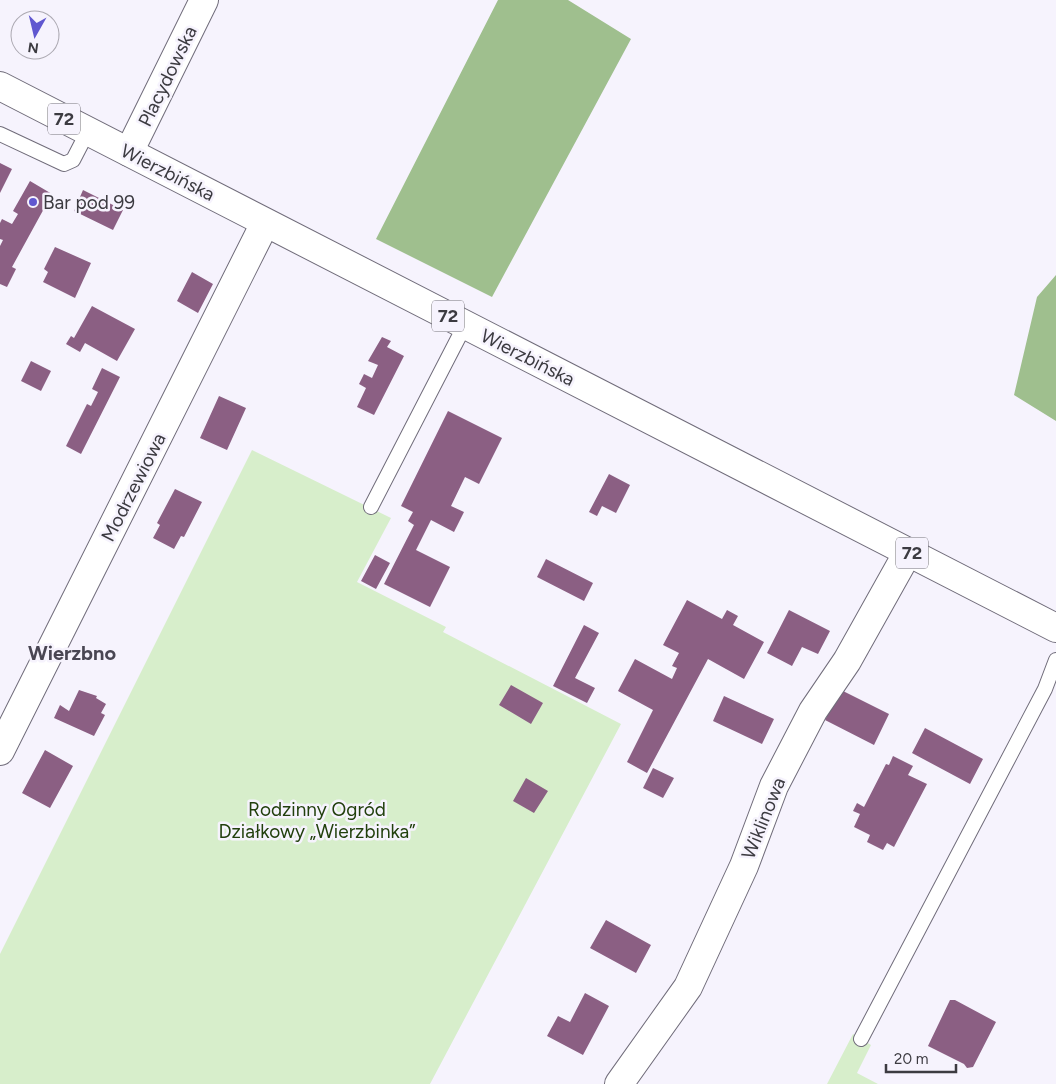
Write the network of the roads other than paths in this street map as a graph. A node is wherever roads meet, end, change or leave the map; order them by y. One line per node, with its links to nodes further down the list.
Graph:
1 (204, 0): 5 (street, Placydowska)
2 (2, 91): 3 (street, Wierzbińska / 72)
3 (88, 131): 4 (lane); 5 (street, Wierzbińska / 72)
4 (0, 134)
5 (129, 152): 6 (street, Wierzbińska / 72)
6 (266, 223): 7 (street, Wierzbińska / 72); 12 (street, Modrzewiowa)
7 (465, 325): 8 (lane); 9 (street, Wierzbińska / 72)
8 (371, 507)
9 (908, 552): 10 (street, Wierzbińska / 72); 14 (street, Wiklinowa)
10 (1056, 628)
11 (1056, 660): 13 (lane)
12 (0, 751)
13 (861, 1039)
14 (619, 1084)

